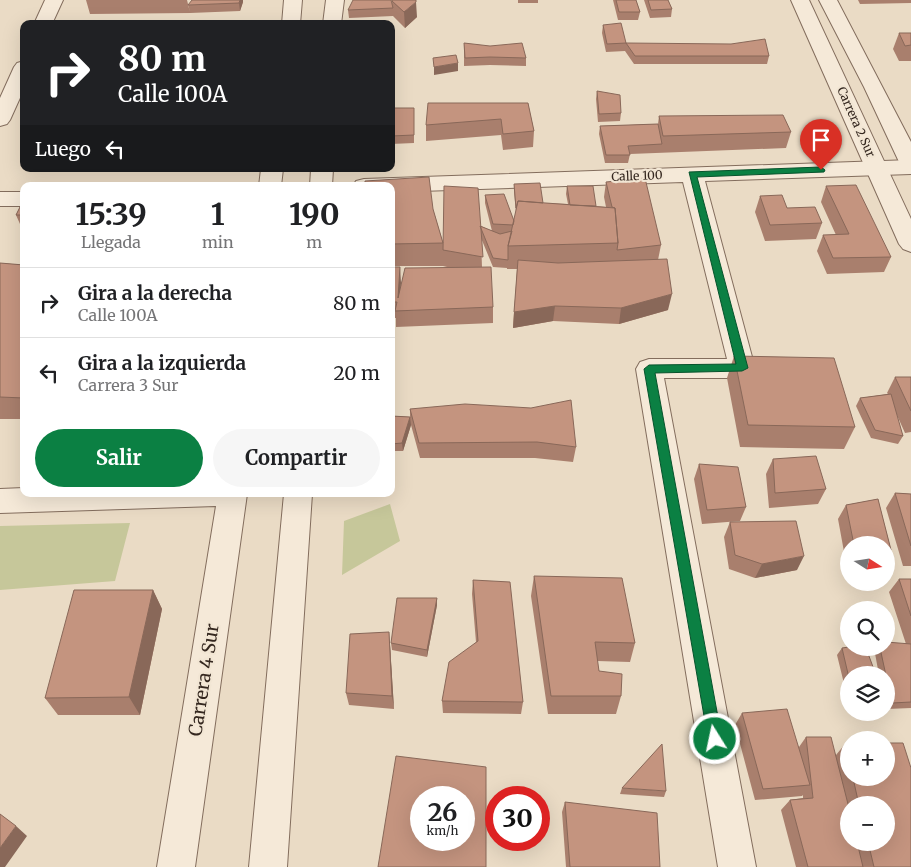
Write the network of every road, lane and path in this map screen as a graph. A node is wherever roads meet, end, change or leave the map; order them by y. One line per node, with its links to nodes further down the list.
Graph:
1 (54, 0): 6 (street)
2 (293, 0): 7 (street)
3 (335, 0): 8 (street)
4 (800, 0): 12 (street, Carrera 2 Sur)
5 (828, 0): 11 (street)
6 (45, 20)
7 (291, 20)
8 (332, 20)
9 (20, 76): 10 (street)
10 (0, 120)
11 (911, 165): 12 (street, Calle 100)
12 (876, 168): 13 (street, Calle 100); 17 (street, Carrera 2 Sur)
13 (692, 174): 14 (street, Calle 100); 24 (street)
14 (395, 185)
15 (20, 198): 16 (street)
16 (0, 199)
17 (911, 244)
18 (34, 497): 21 (street)
19 (232, 497): 22 (street, Carrera 4 Sur)
20 (298, 497): 23 (street)
21 (0, 502)
22 (176, 867)
23 (268, 867)
24 (737, 867)

